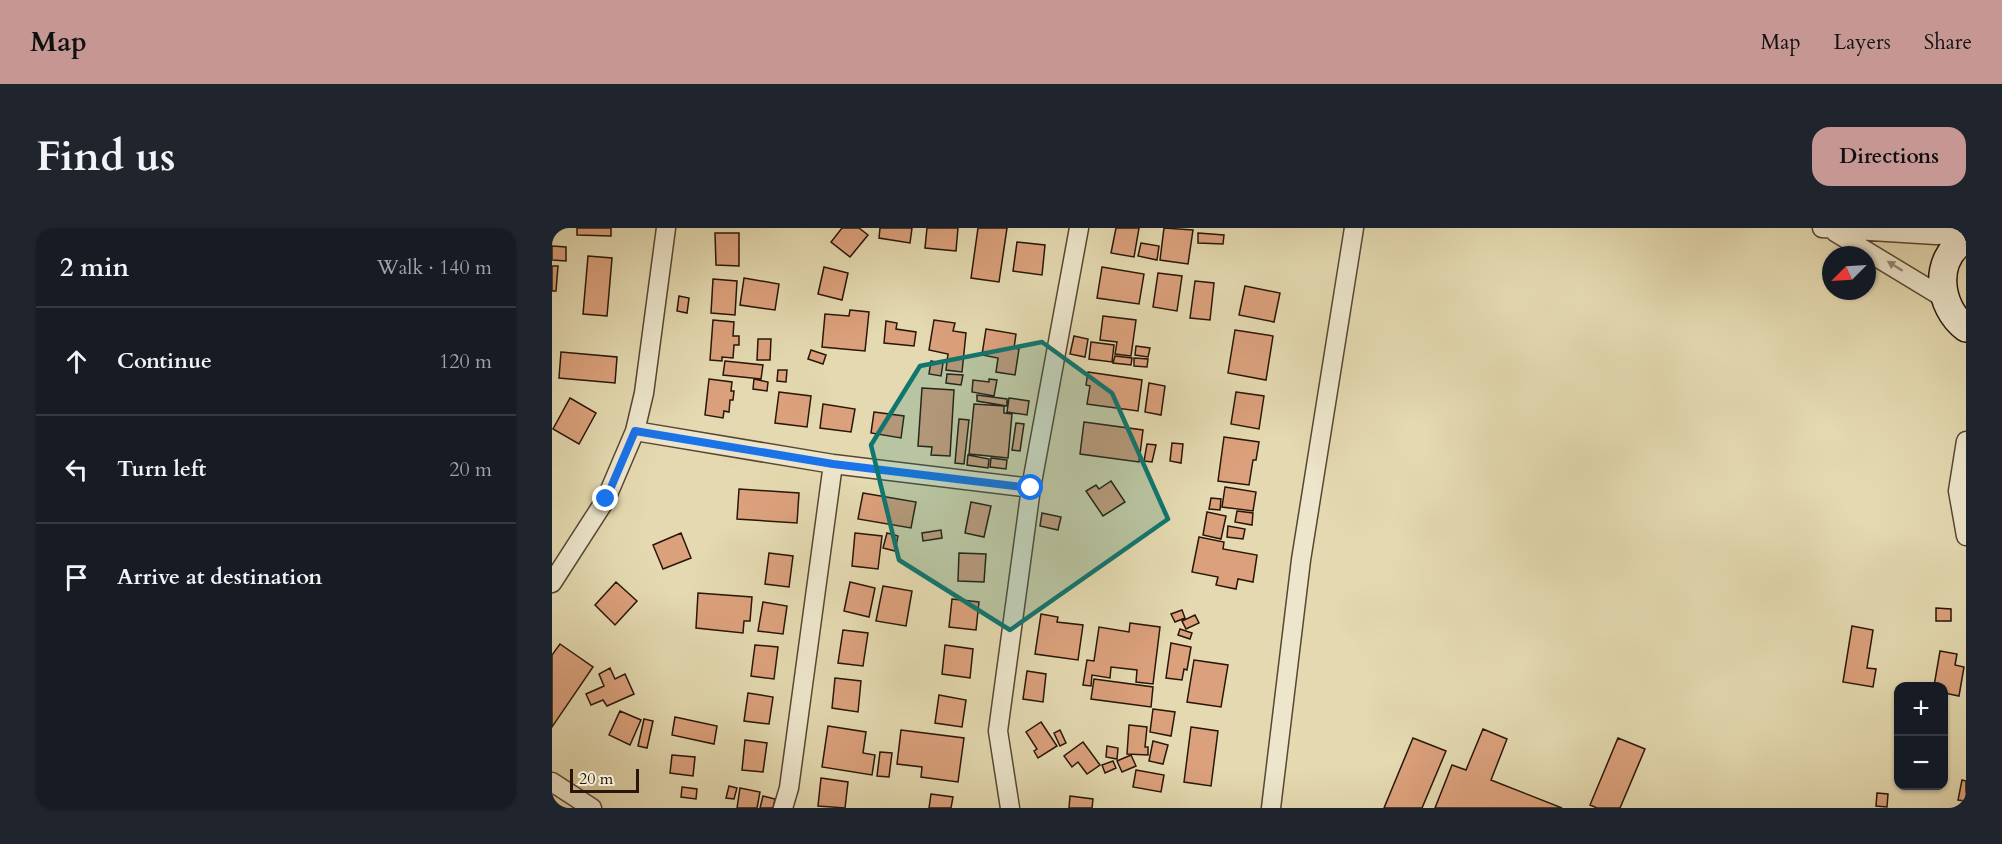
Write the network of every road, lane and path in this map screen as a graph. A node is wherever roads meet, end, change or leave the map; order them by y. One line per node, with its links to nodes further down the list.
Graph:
1 (666, 228): 9 (street)
2 (1078, 228): 12 (street)
3 (1354, 228): 19 (street)
4 (1827, 229): 5 (street); 7 (street, one-way to 4)
5 (1966, 234)
6 (1966, 239): 7 (main road)
7 (1944, 298): 8 (main road)
8 (1964, 331)
9 (635, 431): 11 (street); 14 (street)
10 (1966, 441): 13 (street)
11 (833, 464): 12 (street); 17 (street)
12 (1031, 488): 18 (street)
13 (1966, 536)
14 (552, 583)
15 (552, 782): 16 (street)
16 (592, 808)
17 (783, 808)
18 (1010, 808)
19 (1270, 808)

